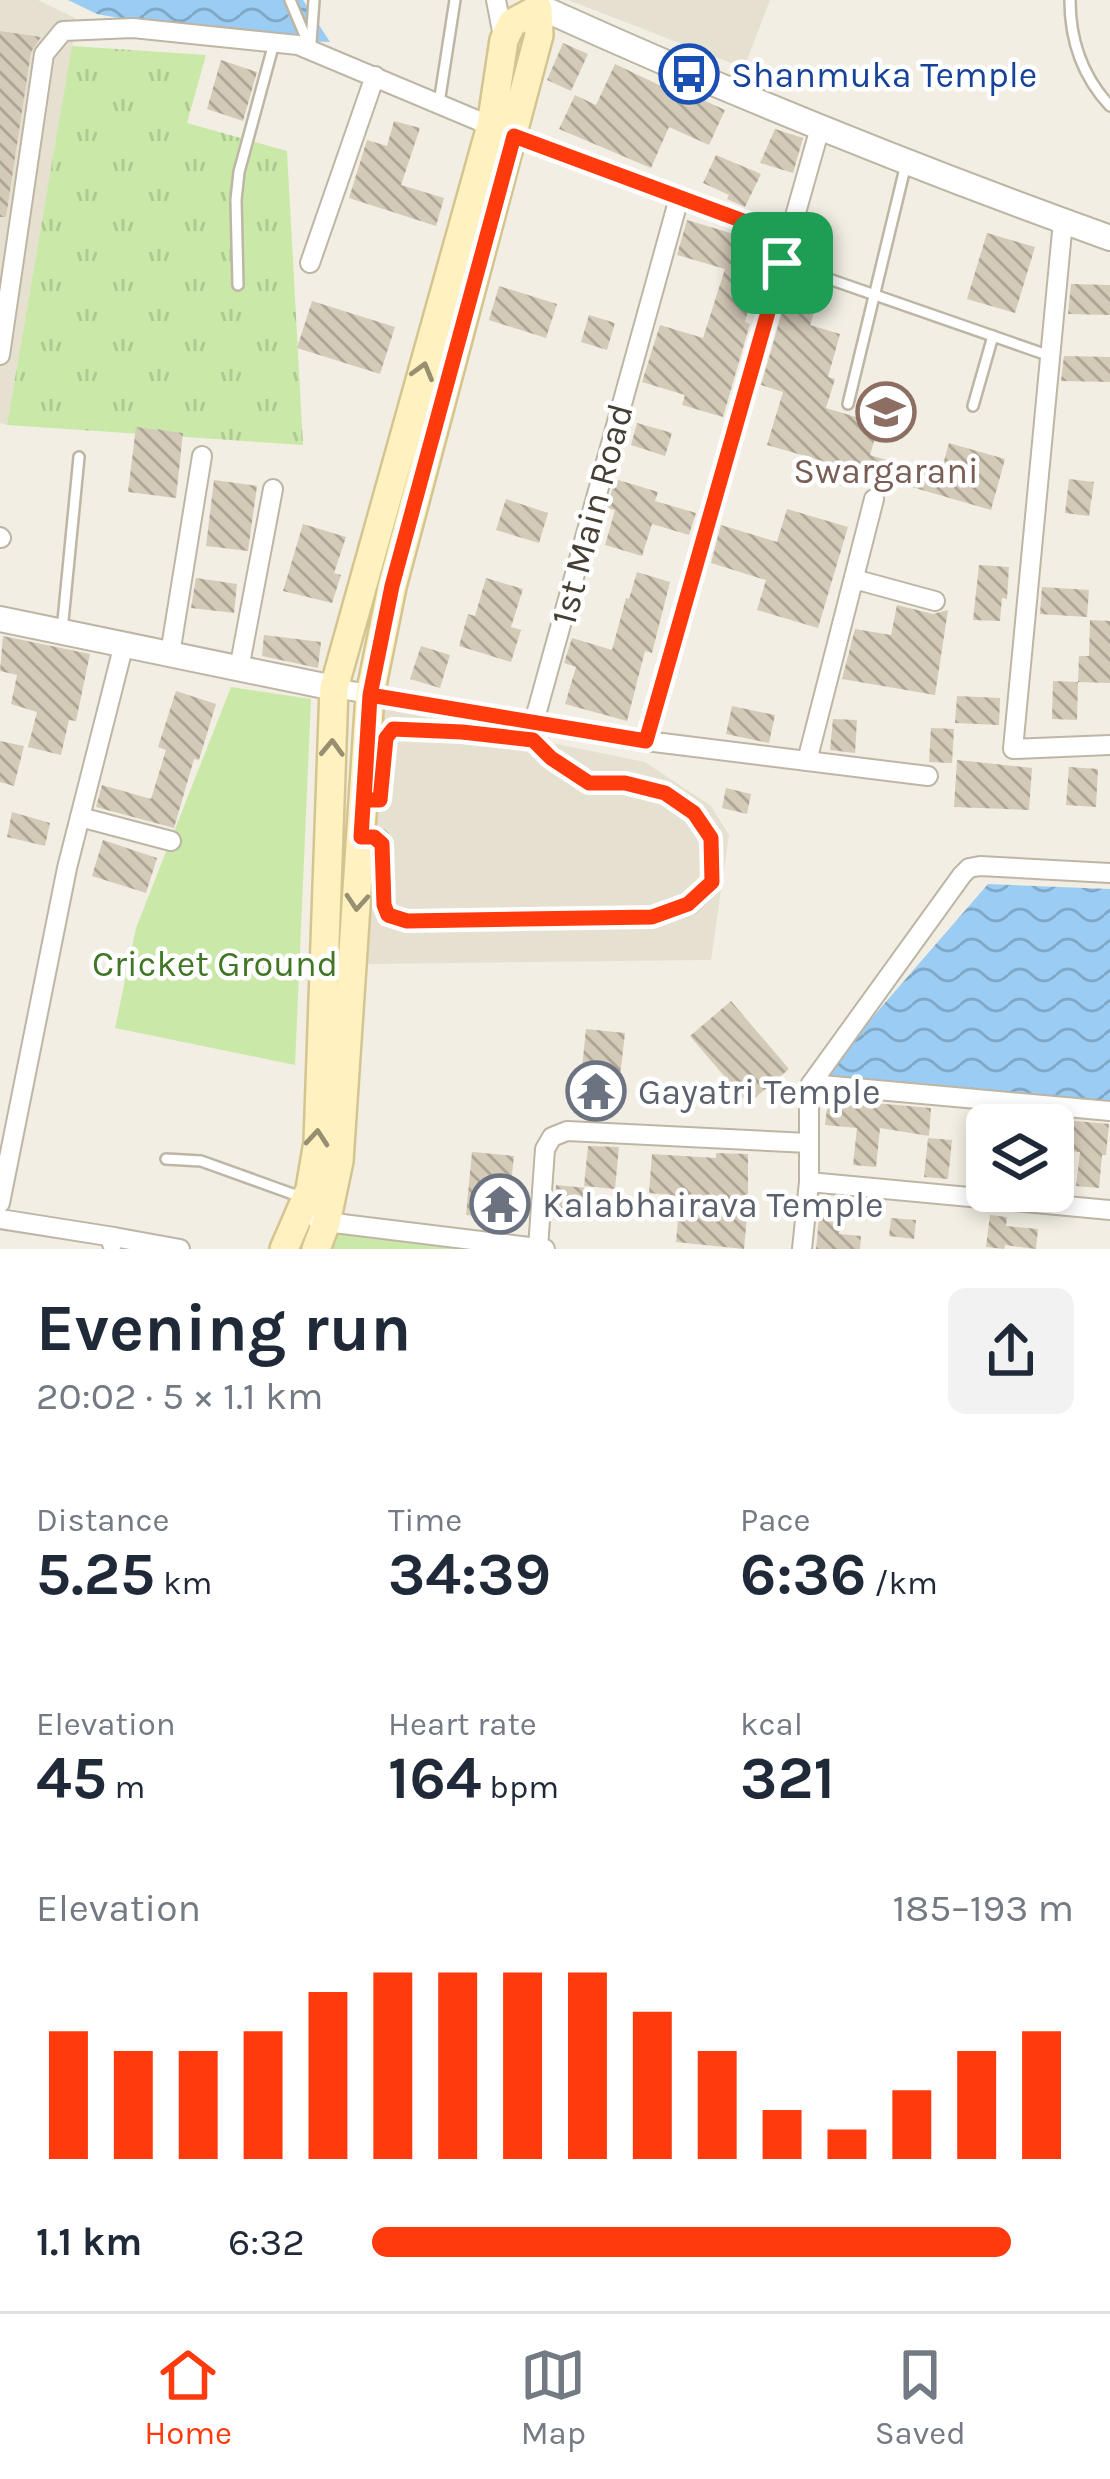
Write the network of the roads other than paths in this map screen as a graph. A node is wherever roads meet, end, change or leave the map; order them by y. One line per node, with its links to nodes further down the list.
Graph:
1 (290, 0): 9 (lane)
2 (314, 0): 9 (lane)
3 (455, 0): 11 (lane)
4 (496, 0): 7 (street)
5 (1070, 0): 12 (lane)
6 (538, 10): 7 (main road); 13 (street); 14 (main road)
7 (504, 40): 14 (main road)
8 (274, 42): 9 (street); 22 (lane); 25 (street)
9 (311, 50): 10 (street)
10 (375, 76): 11 (street); 20 (street)
11 (439, 103): 14 (street)
12 (1109, 103)
13 (820, 128): 15 (street); 18 (street)
14 (502, 131): 16 (street); 40 (main road, one-way to 14); 41 (main road)
15 (907, 161): 17 (street); 23 (lane)
16 (679, 198): 18 (street); 42 (street, 1st Main Road)
17 (1063, 221): 19 (street); 26 (street)
18 (789, 238): 21 (street)
19 (1110, 238)
20 (310, 263)
21 (782, 263): 23 (lane); 43 (street)
22 (238, 285)
23 (874, 295): 24 (lane); 27 (lane)
24 (992, 336): 26 (lane); 28 (lane)
25 (0, 355)
26 (1050, 356): 44 (street)
27 (848, 404)
28 (973, 406)
29 (202, 456): 38 (street)
30 (79, 458): 36 (lane)
31 (273, 489): 39 (street)
32 (874, 499): 33 (street)
33 (854, 579): 34 (street); 45 (street)
34 (935, 601)
35 (1, 622): 36 (street)
36 (62, 631): 37 (street)
37 (124, 644): 38 (street); 48 (street)
38 (170, 654): 39 (street)
39 (239, 669): 40 (street)
40 (334, 688): 41 (street); 58 (main road, one-way to 40)
41 (370, 695): 42 (street); 47 (main road)
42 (534, 722): 43 (street)
43 (646, 741): 45 (street)
44 (1110, 746)
45 (807, 761): 46 (street)
46 (928, 776)
47 (364, 800): 49 (main road); 49 (street)
48 (80, 818): 50 (street); 57 (street)
49 (361, 837): 61 (main road, one-way to 61)
50 (171, 841)
51 (1110, 873): 52 (street)
52 (811, 1084): 53 (street); 54 (street)
53 (1110, 1111)
54 (809, 1143): 56 (street); 66 (street)
55 (166, 1159): 58 (lane)
56 (809, 1182): 59 (street); 67 (street)
57 (0, 1203)
58 (302, 1207): 61 (street); 65 (main road)
59 (1110, 1210)
60 (0, 1220): 62 (street)
61 (321, 1236): 63 (street)
62 (113, 1243): 64 (street)
63 (481, 1245): 66 (street)
64 (180, 1249)
65 (284, 1249)
66 (542, 1249)
67 (802, 1249)

